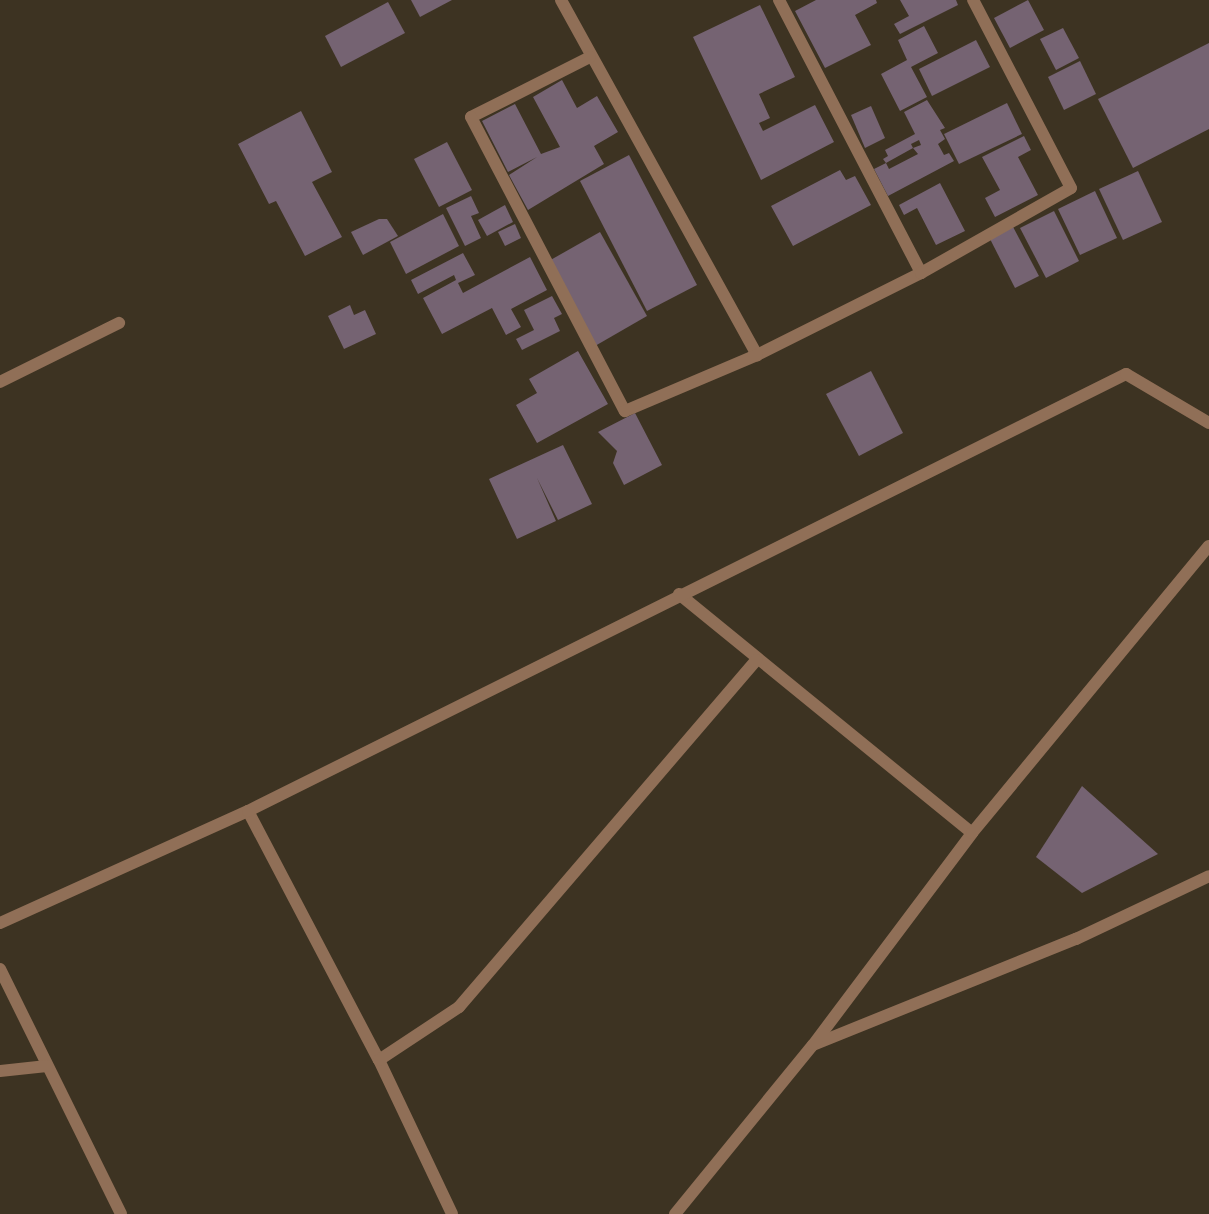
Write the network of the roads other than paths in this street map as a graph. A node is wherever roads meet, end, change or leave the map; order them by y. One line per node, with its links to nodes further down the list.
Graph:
1 (561, 0): 4 (street)
2 (779, 0): 5 (street)
3 (973, 0): 5 (street)
4 (590, 57): 7 (street); 7 (street)
5 (921, 273): 7 (street)
6 (119, 324): 8 (street)
7 (758, 355)
8 (0, 382)
9 (1209, 423): 11 (street)
10 (1209, 546): 14 (street)
11 (679, 594): 12 (street); 13 (street)
12 (756, 660): 14 (street); 19 (street)
13 (248, 811): 16 (street); 19 (street)
14 (972, 833): 18 (street)
15 (1209, 876): 18 (street)
16 (0, 923)
17 (0, 969): 20 (street)
18 (813, 1045): 24 (street)
19 (379, 1060): 23 (street)
20 (47, 1066): 21 (street); 22 (street)
21 (0, 1071)
22 (121, 1214)
23 (452, 1214)
24 (675, 1214)

